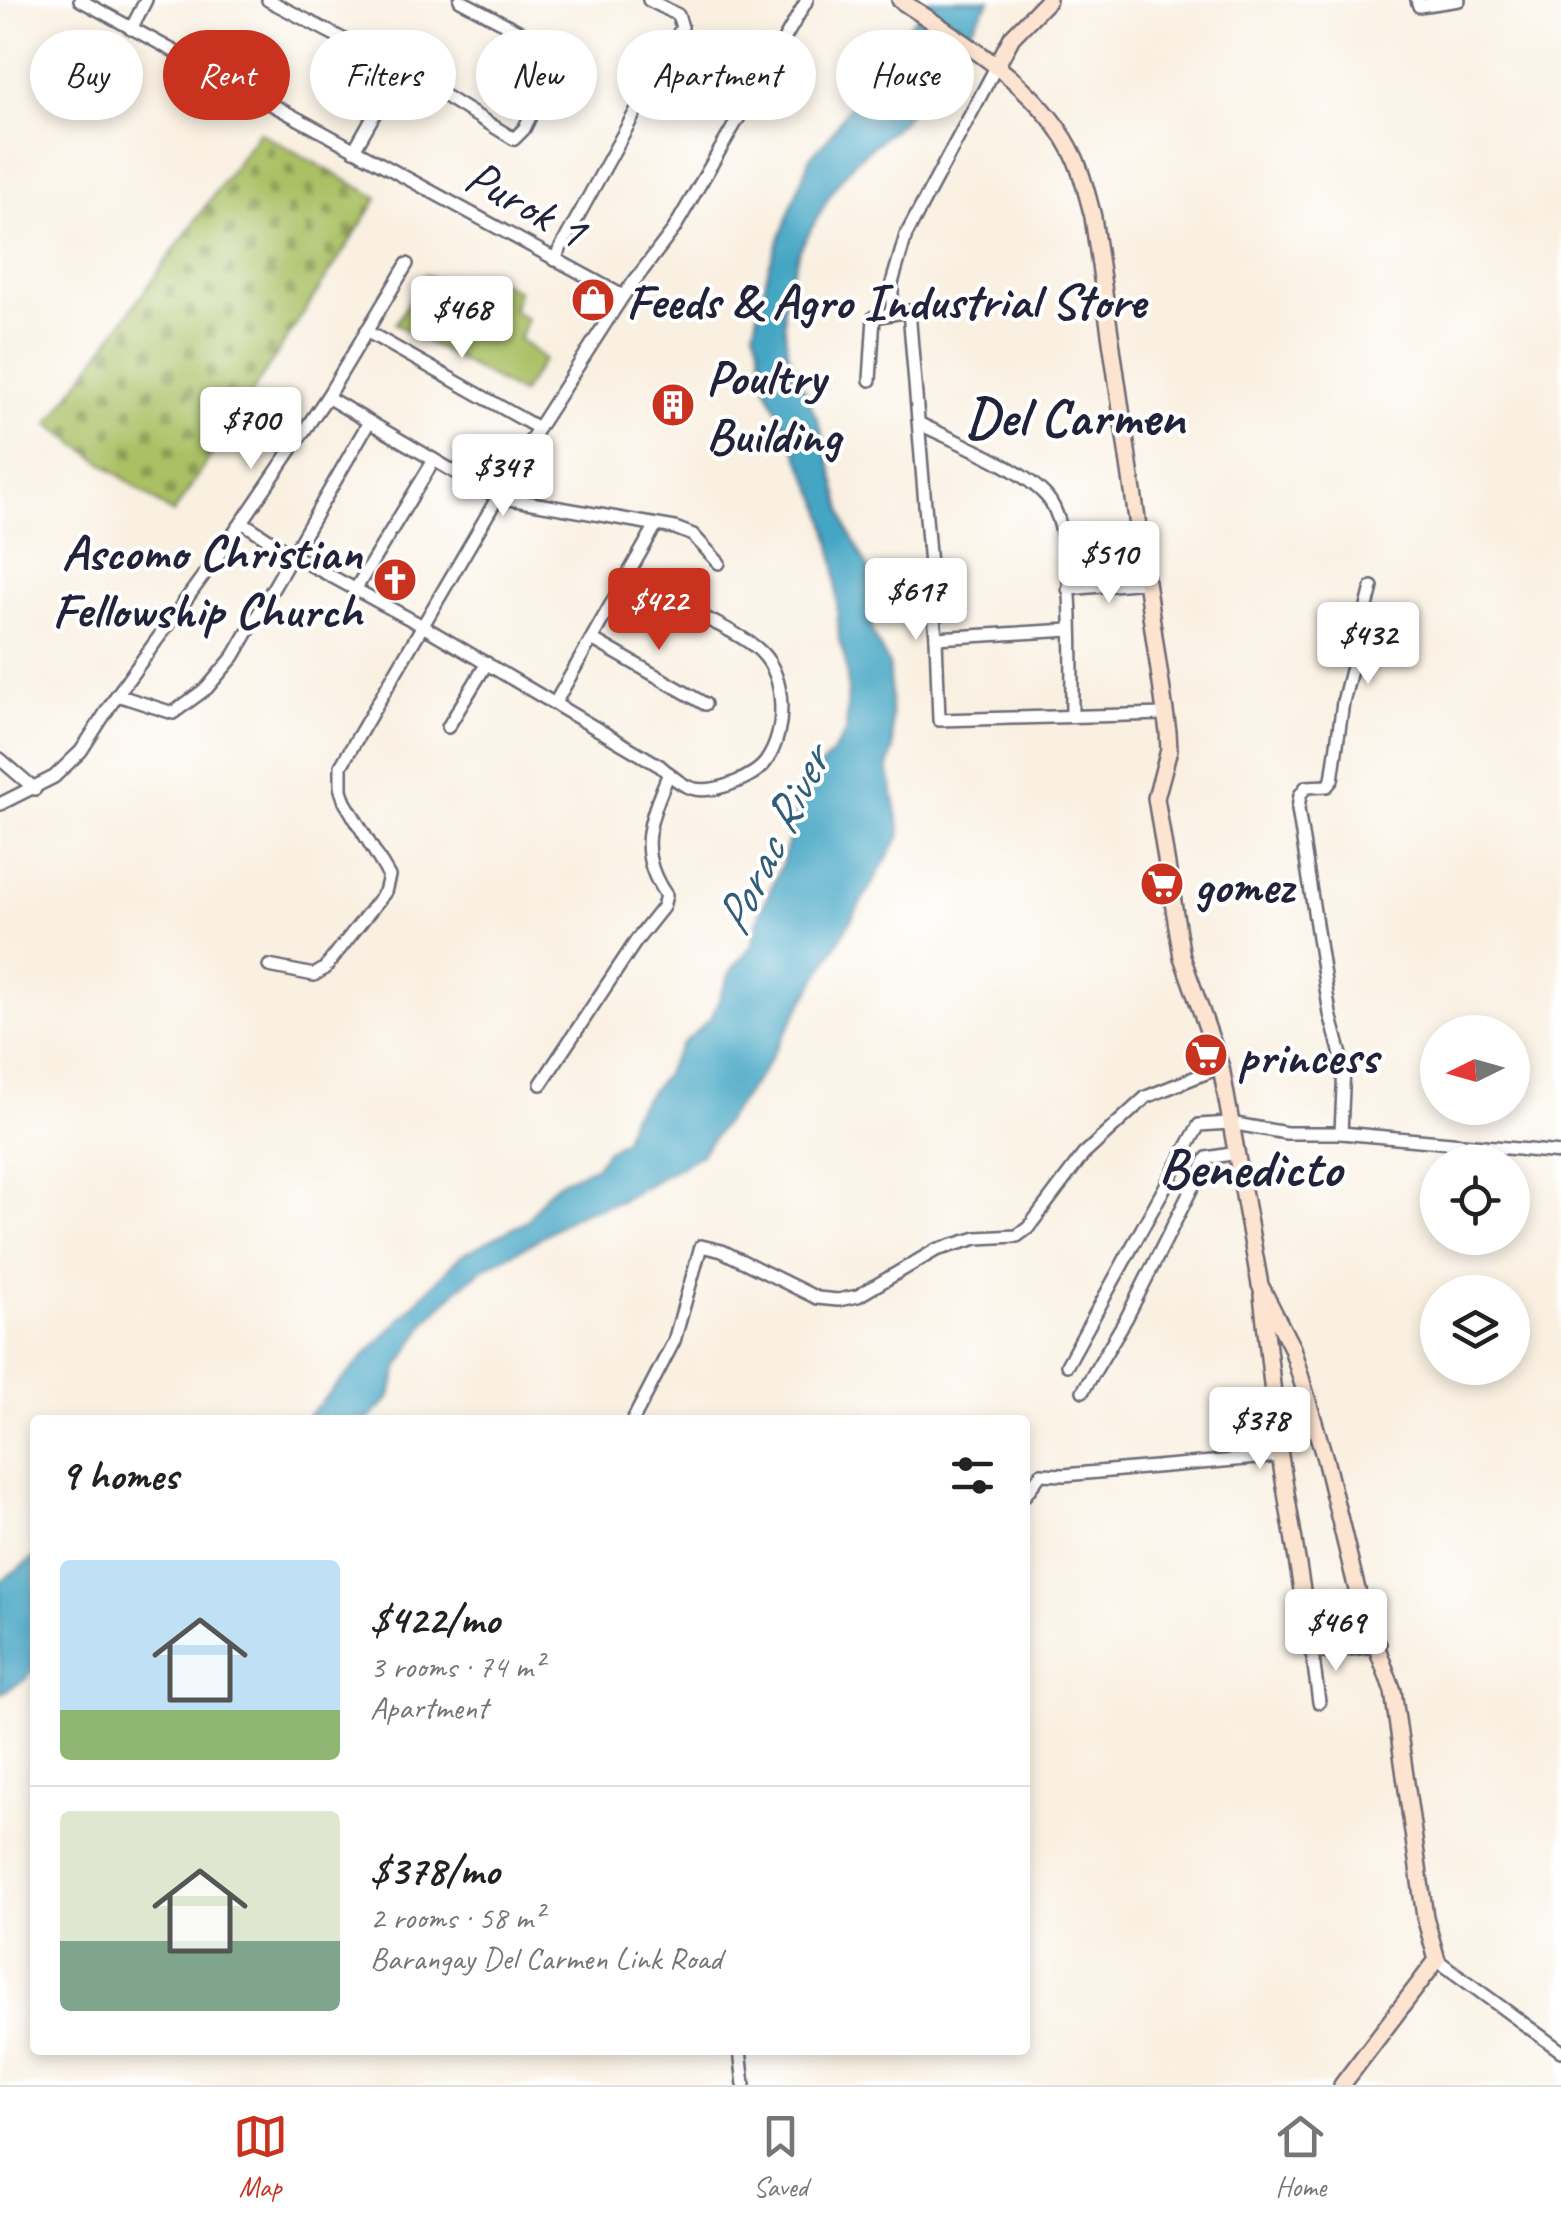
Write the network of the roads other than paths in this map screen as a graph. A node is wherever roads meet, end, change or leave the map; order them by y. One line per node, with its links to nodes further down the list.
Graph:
1 (80, 0): 11 (street, Purok 1)
2 (146, 0): 11 (street)
3 (268, 0): 12 (street)
4 (460, 0): 14 (street)
5 (650, 0): 17 (street)
6 (807, 0): 19 (street)
7 (1048, 0): 13 (street)
8 (1417, 0): 9 (street)
9 (1459, 0)
10 (906, 4): 13 (street)
11 (131, 29): 16 (street, Purok 1)
12 (325, 30)
13 (996, 67): 20 (street); 34 (street)
14 (456, 103)
15 (371, 120): 16 (street)
16 (354, 150): 17 (street, Purok 1)
17 (554, 260): 19 (street, Purok 1)
18 (407, 264): 21 (street)
19 (623, 296): 26 (street)
20 (892, 314): 22 (street); 25 (street)
21 (366, 331): 23 (street); 26 (street)
22 (870, 380)
23 (327, 396): 24 (street); 29 (street)
24 (370, 422): 27 (street); 31 (street)
25 (920, 424): 36 (street); 40 (street)
26 (538, 428): 28 (street)
27 (434, 460): 28 (street); 37 (street)
28 (497, 497): 30 (street); 38 (street)
29 (242, 522): 31 (street); 43 (street)
30 (656, 526): 32 (street); 33 (street)
31 (294, 556): 37 (street); 43 (street)
32 (719, 563)
33 (626, 581): 41 (street); 50 (street)
34 (1146, 582): 36 (street); 46 (street)
35 (1372, 587): 57 (street)
36 (1068, 589): 39 (street)
37 (354, 590): 38 (street)
38 (422, 624): 42 (street); 53 (street)
39 (1070, 630): 40 (street); 47 (street)
40 (936, 638): 47 (street)
41 (592, 639): 44 (street); 45 (street)
42 (486, 663): 44 (street); 48 (street)
43 (116, 694): 51 (street)
44 (554, 704): 50 (street)
45 (706, 704)
46 (1166, 714): 47 (street); 54 (street)
47 (1072, 716)
48 (448, 727)
49 (0, 759): 51 (street)
50 (669, 773): 55 (street)
51 (35, 788): 52 (street)
52 (0, 804)
53 (269, 966)
54 (1222, 1068): 56 (street); 63 (street)
55 (541, 1084)
56 (1230, 1123): 57 (street); 58 (street); 61 (street)
57 (1341, 1132): 59 (street)
58 (1237, 1152): 60 (street); 62 (street)
59 (1561, 1153)
60 (1260, 1285): 64 (street); 68 (street)
61 (1067, 1365)
62 (1083, 1391)
63 (636, 1415)
64 (1280, 1456): 65 (street); 69 (street)
65 (1041, 1474): 66 (street); 67 (street)
66 (1030, 1475)
67 (1030, 1488)
68 (1378, 1644): 69 (street); 71 (street)
69 (1312, 1651): 70 (street)
70 (1319, 1702)
71 (1437, 1960): 72 (street); 75 (street)
72 (1561, 2051)
73 (741, 2055): 74 (street)
74 (744, 2085)
75 (1342, 2085)

